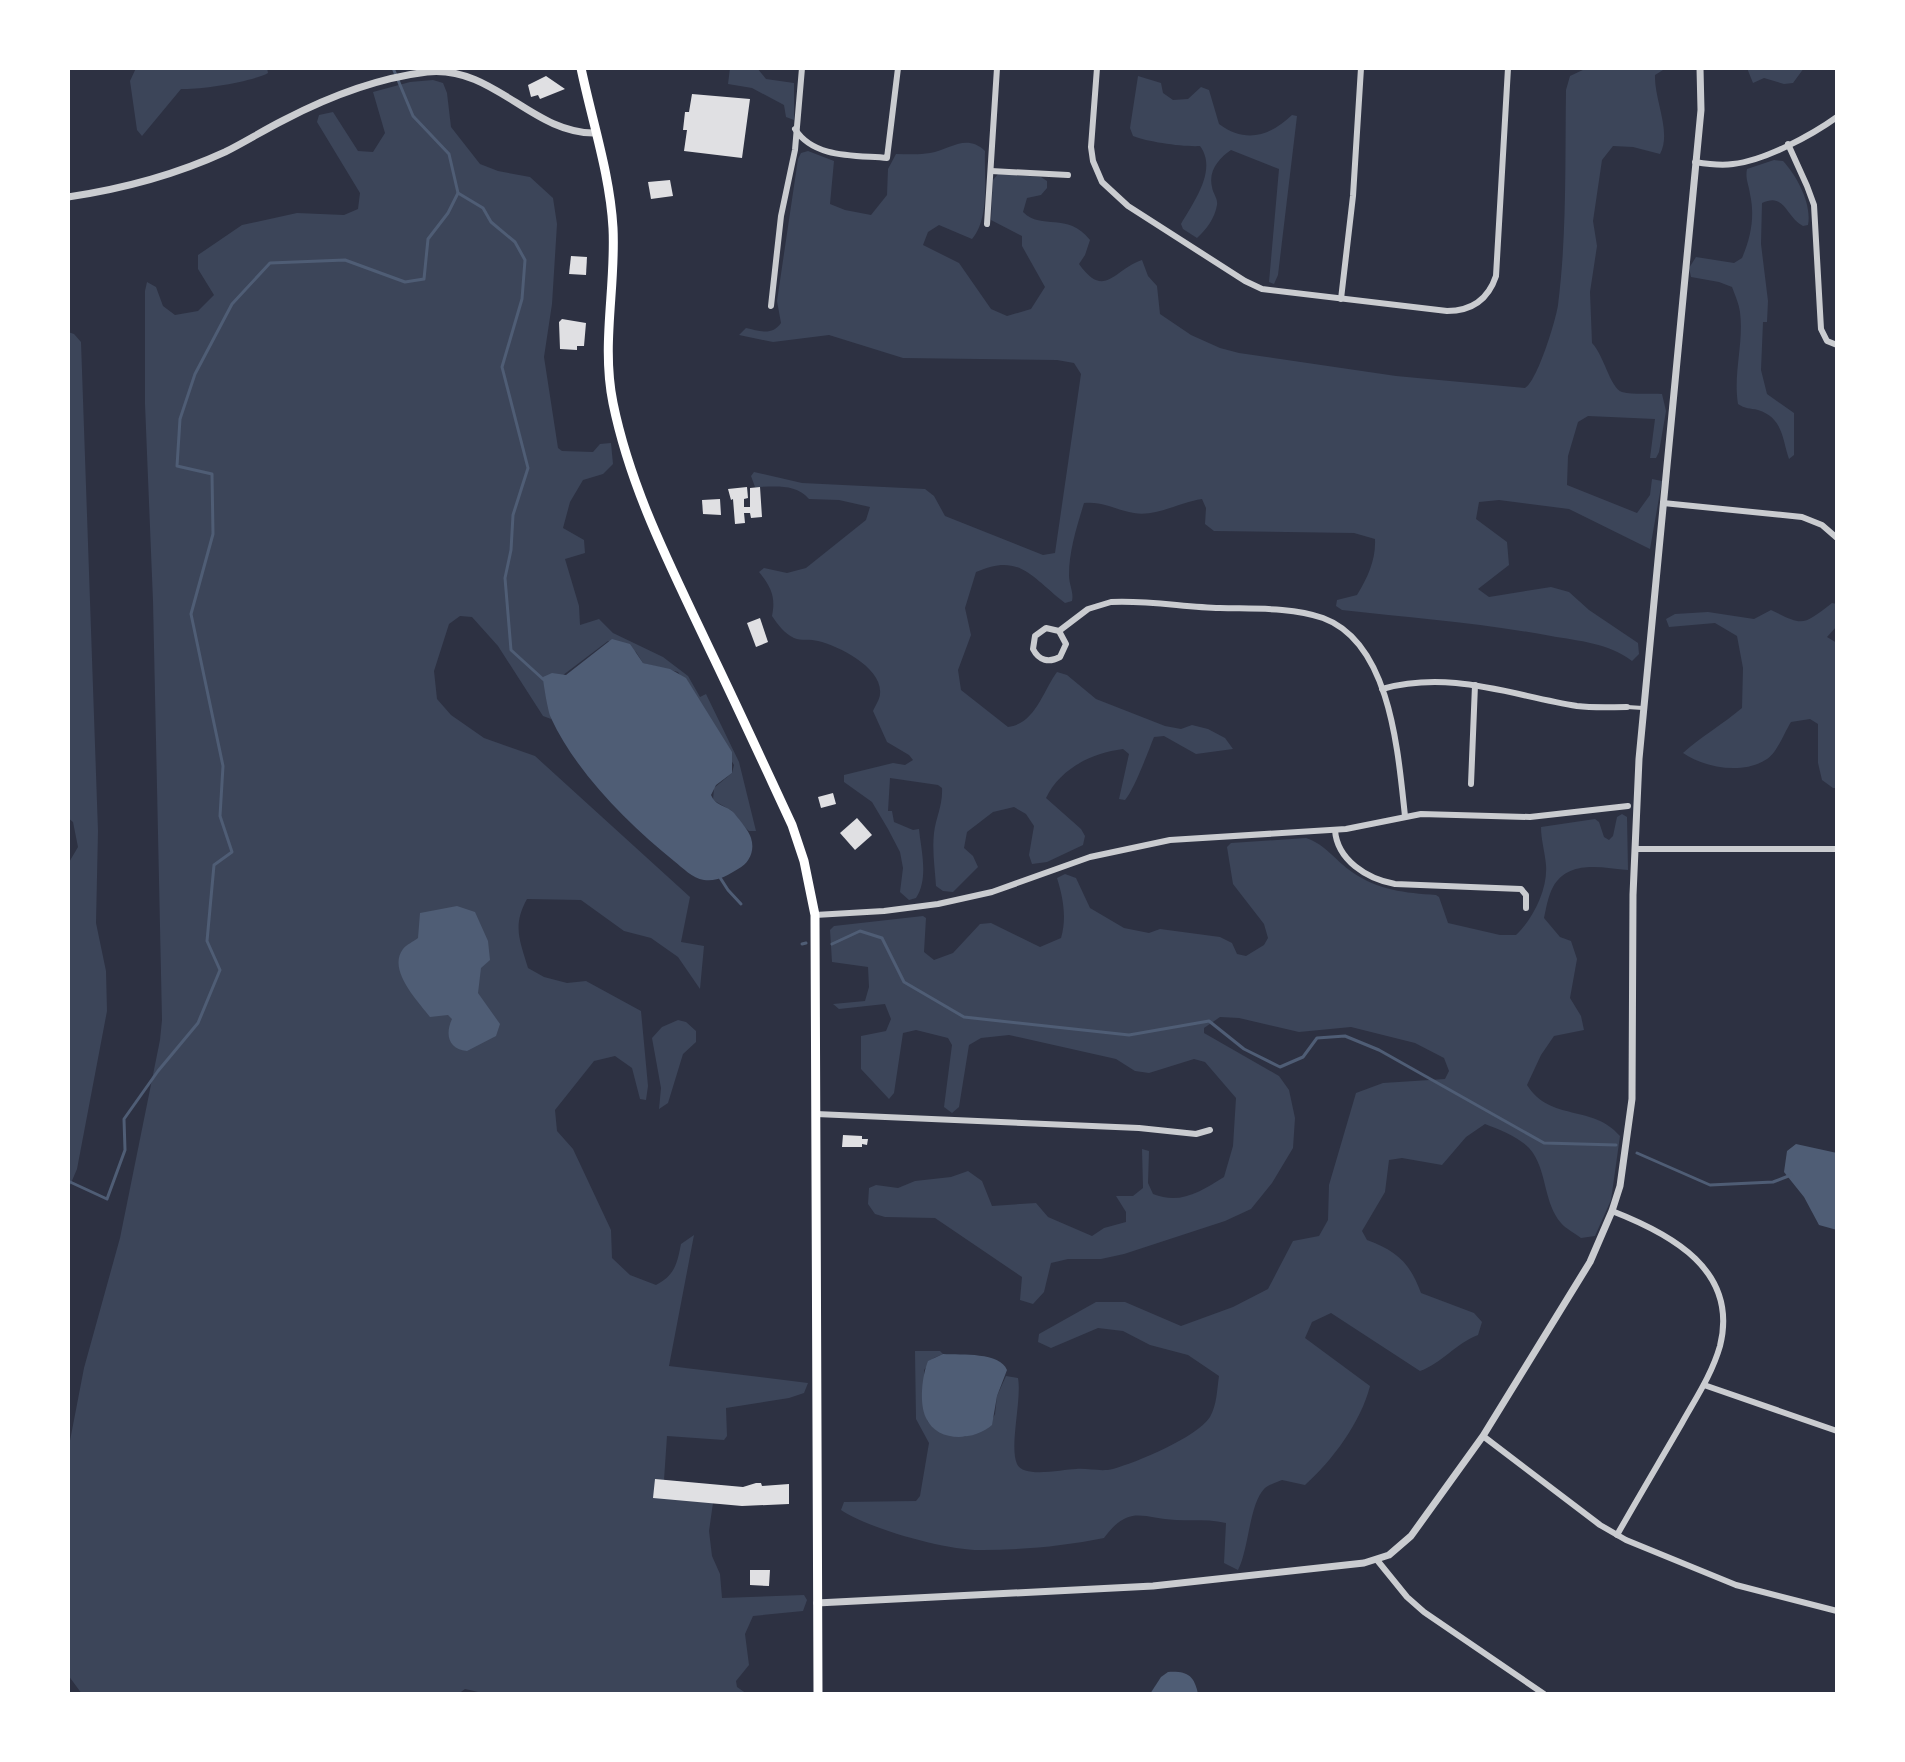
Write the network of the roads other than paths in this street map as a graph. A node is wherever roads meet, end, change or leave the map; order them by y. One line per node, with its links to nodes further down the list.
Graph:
1 (581, 68): 11 (main road)
2 (802, 68): 10 (street)
3 (898, 68): 10 (street)
4 (997, 68): 14 (street)
5 (1097, 68): 18 (street)
6 (1361, 68): 18 (street)
7 (1508, 68): 18 (street)
8 (1700, 68): 13 (street)
9 (1837, 117): 12 (street)
10 (795, 129): 19 (street)
11 (595, 133): 16 (street); 35 (main road)
12 (1788, 144): 13 (street); 20 (street)
13 (1695, 162): 21 (street)
14 (991, 171): 15 (street); 17 (street)
15 (1068, 175)
16 (68, 197)
17 (987, 224)
18 (1341, 299)
19 (771, 306)
20 (1837, 345)
21 (1663, 503): 22 (street); 27 (street)
22 (1837, 538)
23 (1059, 631): 23 (street); 25 (street)
24 (1475, 685): 25 (street); 26 (street); 28 (street)
25 (1382, 689): 30 (street)
26 (1627, 707): 27 (street)
27 (1643, 708): 29 (street)
28 (1471, 784)
29 (1632, 806): 30 (street); 32 (street)
30 (1405, 816): 31 (street)
31 (1335, 830): 34 (street); 35 (street)
32 (1635, 849): 33 (street); 38 (street)
33 (1837, 849)
34 (1526, 908)
35 (815, 915): 36 (main road)
36 (816, 1114): 37 (street); 44 (main road)
37 (1210, 1130)
38 (1612, 1211): 39 (street); 41 (street)
39 (1704, 1385): 40 (street); 42 (street)
40 (1837, 1431)
41 (1483, 1436): 42 (street); 43 (street)
42 (1617, 1535): 45 (street)
43 (1377, 1560): 44 (street); 47 (street)
44 (817, 1603): 46 (main road)
45 (1837, 1611)
46 (818, 1694)
47 (1544, 1694)

